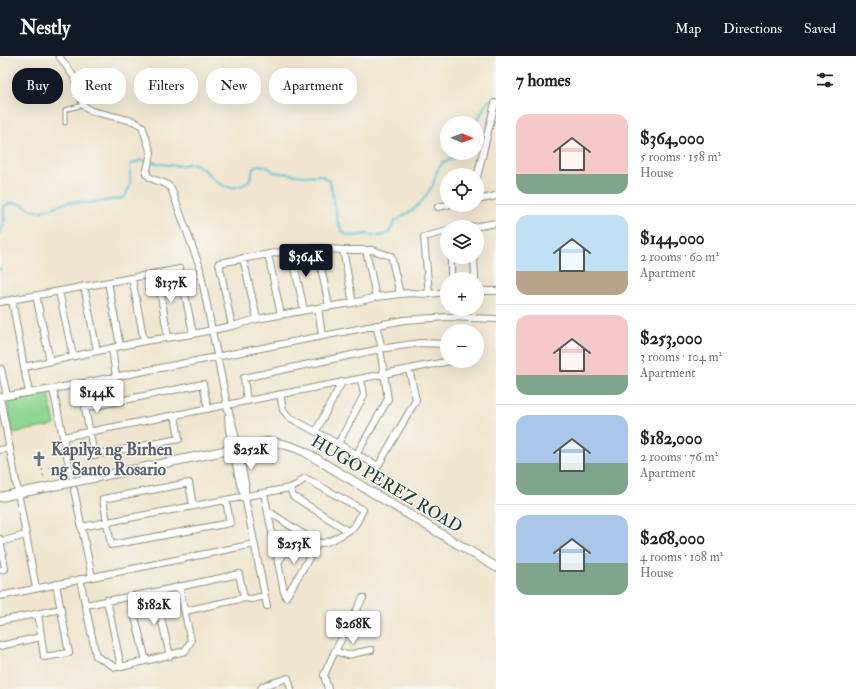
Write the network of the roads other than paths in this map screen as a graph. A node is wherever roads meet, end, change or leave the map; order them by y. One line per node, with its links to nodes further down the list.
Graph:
1 (59, 56): 3 (street)
2 (495, 103): 4 (street)
3 (83, 105): 5 (lane); 41 (street)
4 (494, 111): 6 (street)
5 (65, 122)
6 (479, 168)
7 (496, 196): 8 (street)
8 (484, 199)
9 (496, 223): 10 (street)
10 (484, 225)
11 (440, 233): 27 (street)
12 (317, 248): 13 (street); 14 (street); 33 (street)
13 (291, 250): 16 (street); 35 (street)
14 (343, 250): 15 (street); 32 (street)
15 (366, 250): 26 (street); 29 (street)
16 (268, 254): 17 (street); 36 (street)
17 (243, 258): 37 (street); 40 (street)
18 (157, 273): 19 (street); 42 (street); 44 (street)
19 (132, 278): 20 (street); 45 (street)
20 (108, 282): 21 (street); 47 (street)
21 (84, 286): 22 (street); 50 (street)
22 (59, 291): 28 (street); 51 (street)
23 (484, 291): 24 (street)
24 (496, 291)
25 (440, 293): 27 (street)
26 (400, 294): 27 (street); 29 (street)
27 (429, 294)
28 (36, 296): 30 (street); 53 (street)
29 (376, 297): 32 (street)
30 (12, 300): 31 (street); 55 (street)
31 (0, 302)
32 (353, 303): 33 (street)
33 (329, 306): 34 (street)
34 (318, 308): 35 (street); 43 (street)
35 (304, 310): 36 (street)
36 (281, 315): 37 (street)
37 (257, 319): 40 (street)
38 (496, 319): 39 (street)
39 (376, 325): 43 (street); 49 (street)
40 (232, 326): 41 (street)
41 (212, 330): 42 (street); 52 (street)
42 (193, 334): 44 (street)
43 (322, 335): 52 (street)
44 (168, 337): 45 (street)
45 (144, 341): 47 (street)
46 (440, 344): 49 (street)
47 (120, 346): 48 (street)
48 (112, 348): 50 (street); 59 (street)
49 (381, 349): 58 (street); 66 (street)
50 (97, 352): 51 (street)
51 (73, 356): 53 (street)
52 (217, 357): 59 (street); 67 (street)
53 (50, 361): 55 (street)
54 (440, 363): 57 (street)
55 (24, 367): 63 (street)
56 (0, 368): 65 (street)
57 (409, 369): 58 (street); 77 (street)
58 (384, 374): 60 (street); 77 (street)
59 (116, 377): 62 (street)
60 (360, 378): 61 (street); 73 (street)
61 (342, 382): 64 (street); 70 (street)
62 (53, 389): 63 (street); 72 (street)
63 (29, 393): 65 (street)
64 (280, 394): 66 (street); 70 (street)
65 (2, 397): 74 (street)
66 (247, 401): 67 (street)
67 (227, 405): 68 (street); 75 (street)
68 (208, 409): 69 (street); 71 (street)
69 (175, 415): 71 (street); 71 (street)
70 (316, 431): 73 (street)
71 (90, 432): 72 (street)
72 (63, 437): 78 (street)
73 (338, 444): 77 (street)
74 (10, 448): 76 (street); 81 (street)
75 (235, 449): 81 (street, HUGO PEREZ ROAD); 84 (street); 97 (street, HUGO PEREZ ROAD)
76 (0, 450)
77 (356, 457)
78 (70, 475)
79 (290, 488): 82 (street); 91 (street); 91 (street)
80 (74, 490): 89 (street)
81 (18, 493): 83 (street, HUGO PEREZ ROAD); 92 (street)
82 (264, 493): 84 (street); 87 (street)
83 (0, 497)
84 (245, 497): 85 (street); 95 (street)
85 (226, 500): 86 (street); 88 (street)
86 (193, 506): 88 (street); 88 (street)
87 (268, 511): 90 (street); 96 (street)
88 (107, 522): 89 (street)
89 (81, 526): 99 (street)
90 (298, 531): 94 (street); 96 (street)
91 (348, 531): 94 (street)
92 (26, 535): 93 (street); 103 (street)
93 (0, 541): 98 (street)
94 (318, 543): 96 (street)
95 (254, 544): 99 (street); 106 (street)
96 (278, 563)
97 (496, 567)
98 (0, 570)
99 (92, 577): 100 (street)
100 (80, 580): 101 (street); 111 (street)
101 (56, 584): 103 (street); 113 (street)
102 (179, 586): 104 (street); 108 (street); 114 (street)
103 (36, 588): 105 (street)
104 (155, 592): 107 (street); 121 (street)
105 (0, 596)
106 (264, 596): 108 (street); 112 (street)
107 (130, 597): 110 (street); 122 (street)
108 (244, 598): 114 (street)
109 (363, 598): 120 (street)
110 (107, 600): 111 (street); 123 (street)
111 (85, 605): 123 (street)
112 (266, 606)
113 (60, 609): 115 (street); 117 (street)
114 (185, 611): 121 (street)
115 (38, 614): 116 (street); 117 (street)
116 (0, 621)
117 (41, 638): 118 (street)
118 (0, 646)
119 (371, 650): 120 (street)
120 (335, 651): 126 (street)
121 (170, 656): 122 (street)
122 (146, 661): 123 (street)
123 (121, 667)
124 (261, 689): 125 (street)
125 (291, 689)
126 (328, 689)

